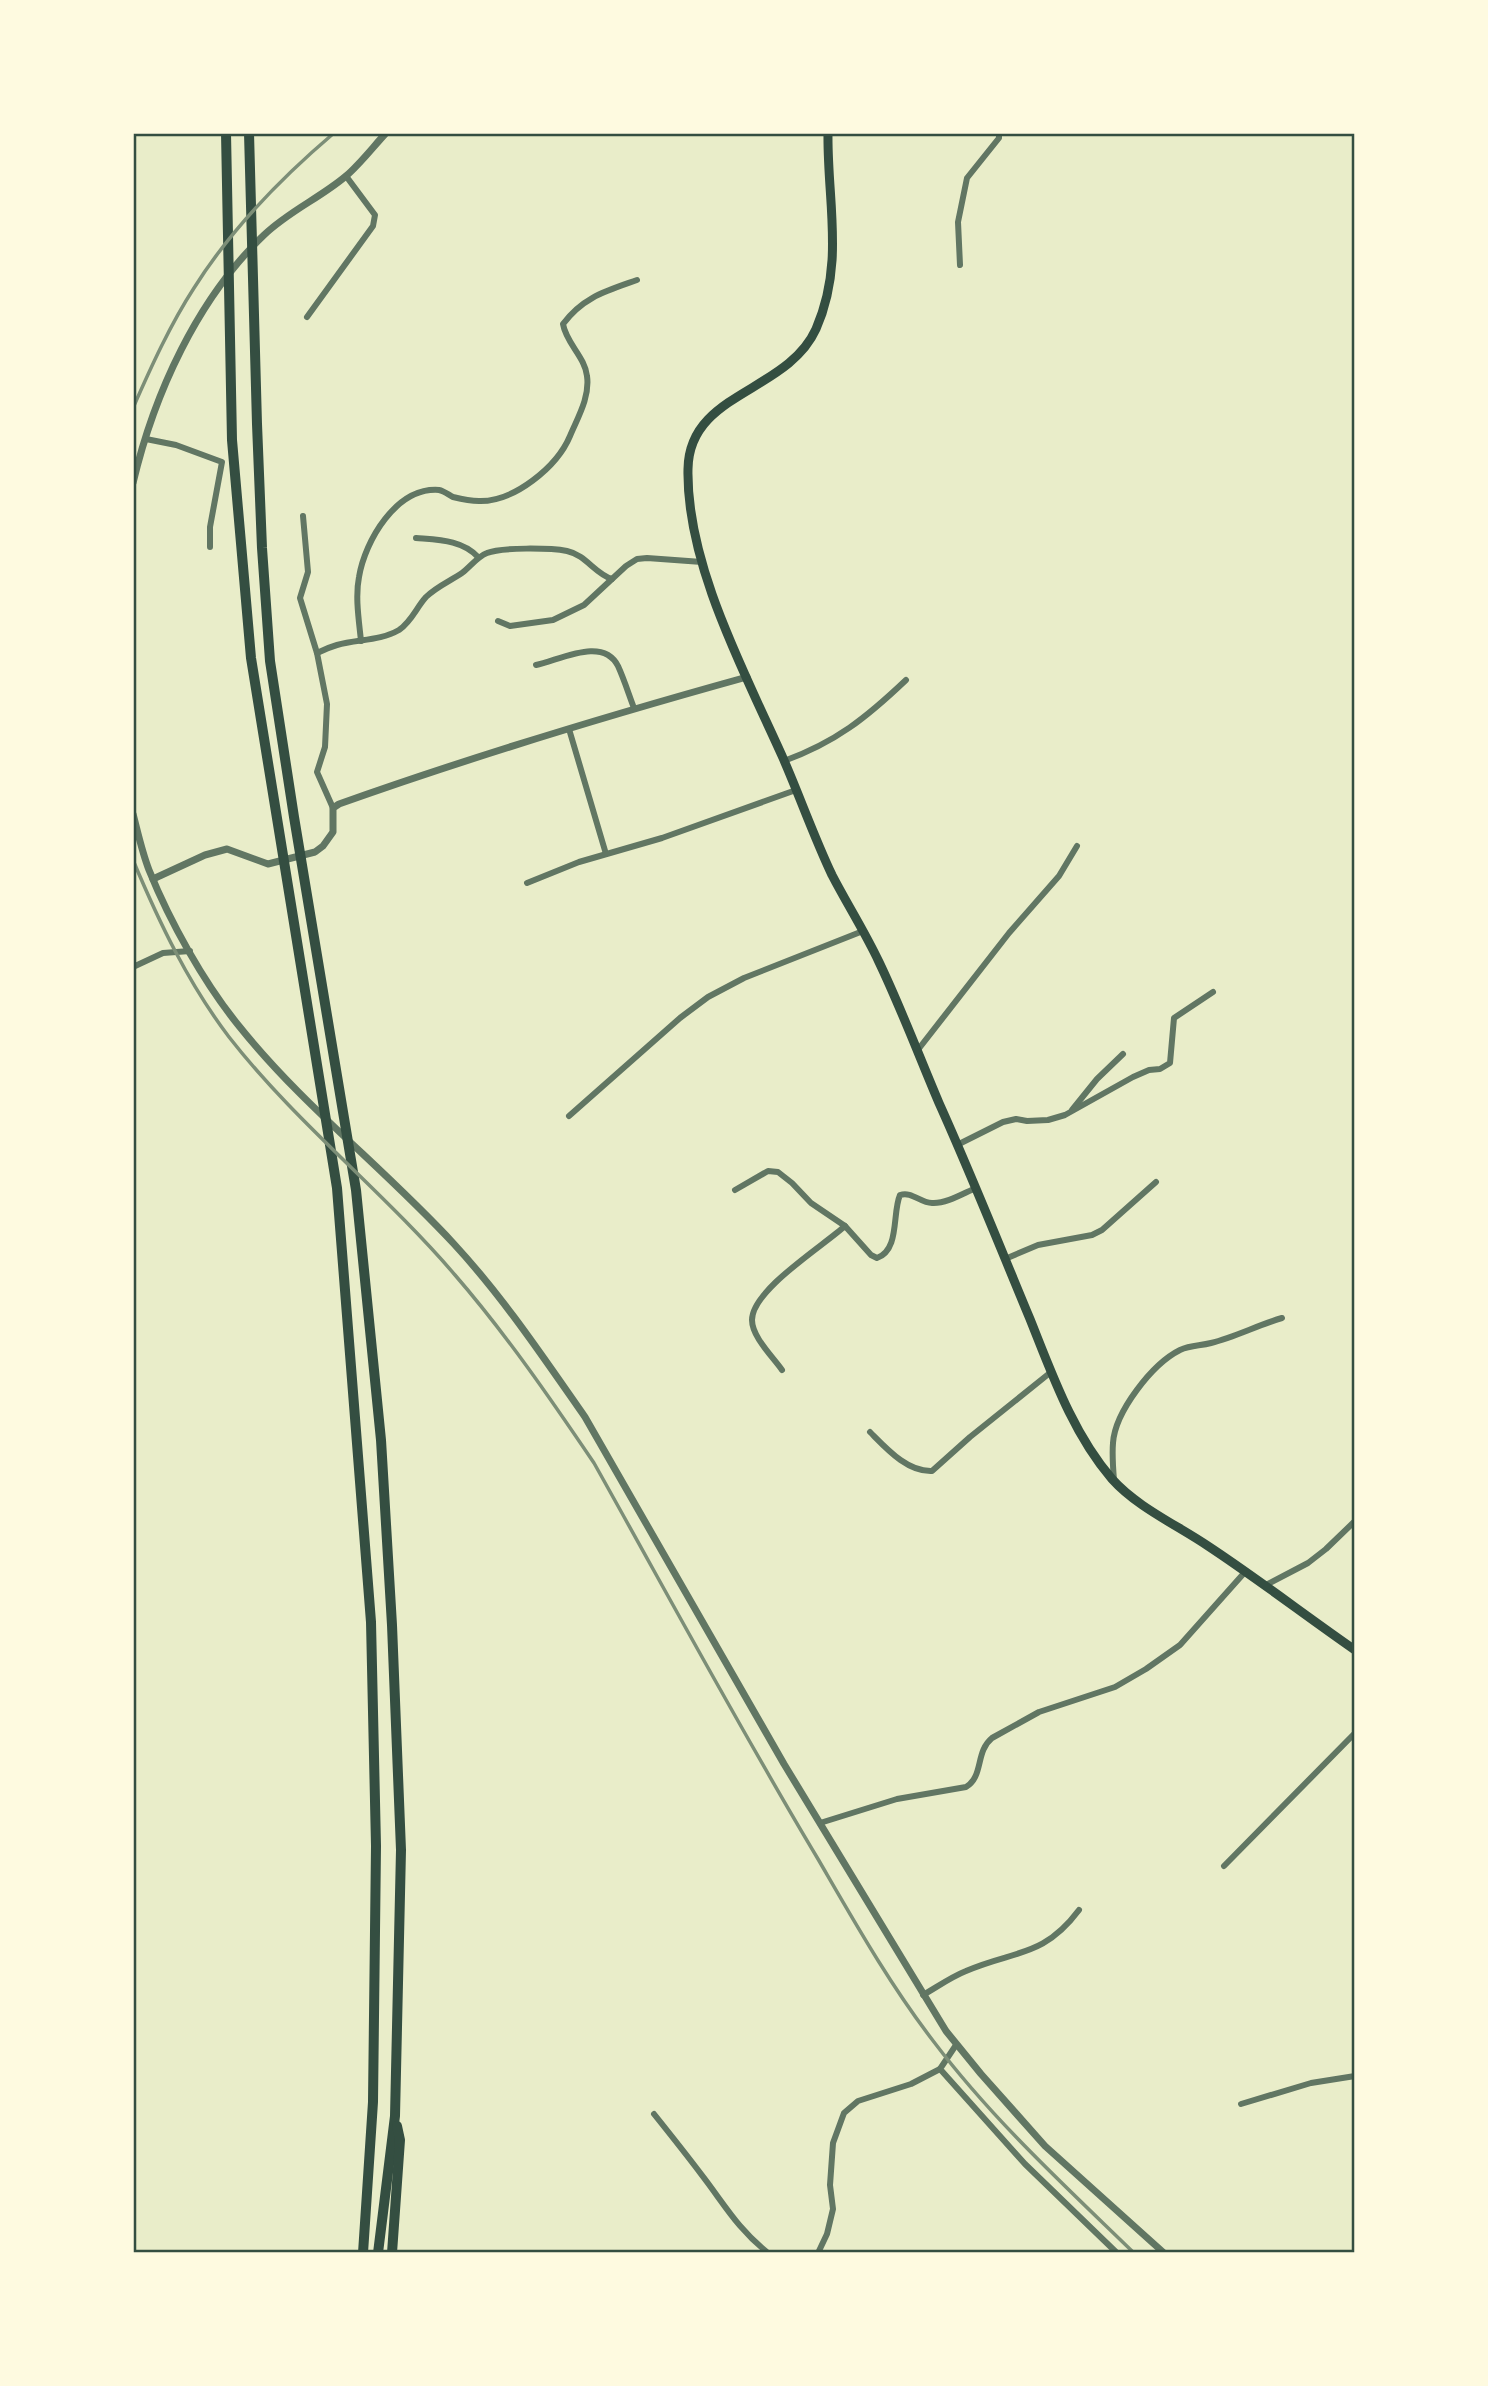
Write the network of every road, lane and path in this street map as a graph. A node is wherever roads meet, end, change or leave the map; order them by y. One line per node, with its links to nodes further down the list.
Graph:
1 (226, 133): 68 (highway)
2 (249, 133): 67 (highway)
3 (386, 133): 6 (street)
4 (828, 133): 16 (main road)
5 (999, 133): 7 (street)
6 (346, 176): 9 (street); 10 (street)
7 (960, 265)
8 (637, 280): 19 (street)
9 (307, 317)
10 (146, 439): 11 (street); 14 (street)
11 (133, 482)
12 (303, 516): 20 (street)
13 (416, 538): 15 (street)
14 (210, 547)
15 (478, 557): 17 (street); 19 (street)
16 (702, 562): 17 (street); 22 (main road)
17 (612, 579): 18 (street)
18 (498, 621)
19 (361, 640): 20 (street)
20 (317, 653): 28 (street)
21 (536, 665): 24 (street)
22 (747, 677): 24 (street); 26 (main road)
23 (906, 680): 26 (street)
24 (634, 708): 25 (street)
25 (569, 729): 28 (street); 31 (street)
26 (785, 761): 27 (main road)
27 (796, 790): 31 (street); 34 (main road)
28 (333, 808): 32 (street)
29 (133, 814): 32 (street)
30 (1077, 846): 38 (street)
31 (606, 854): 33 (street)
32 (153, 879): 35 (street)
33 (527, 883)
34 (863, 931): 38 (main road); 41 (street)
35 (190, 951): 36 (street); 58 (street)
36 (133, 967)
37 (1213, 992): 40 (street)
38 (916, 1052): 42 (main road)
39 (1124, 1054): 40 (street)
40 (1071, 1111): 42 (street)
41 (569, 1116)
42 (957, 1145): 44 (main road)
43 (1156, 1182): 47 (street)
44 (976, 1188): 46 (street); 47 (main road)
45 (735, 1190): 46 (street)
46 (845, 1226): 49 (street)
47 (1005, 1259): 50 (main road)
48 (1282, 1318): 52 (street)
49 (782, 1370)
50 (1051, 1372): 51 (street); 52 (main road)
51 (870, 1432)
52 (1115, 1482): 54 (main road)
53 (1355, 1521): 55 (street)
54 (1245, 1572): 55 (main road); 58 (street)
55 (1264, 1586): 56 (main road)
56 (1355, 1650)
57 (1355, 1733): 59 (street)
58 (820, 1823): 61 (street)
59 (1224, 1866)
60 (1079, 1910): 61 (street)
61 (923, 1995): 62 (street)
62 (956, 2045): 63 (street); 74 (street)
63 (940, 2069): 72 (street); 73 (street)
64 (1355, 2076): 65 (street)
65 (1241, 2104)
66 (654, 2114): 71 (street)
67 (395, 2116): 69 (highway); 70 (highway)
68 (363, 2253)
69 (378, 2253)
70 (392, 2253)
71 (768, 2253)
72 (818, 2253)
73 (1117, 2253)
74 (1164, 2253)

